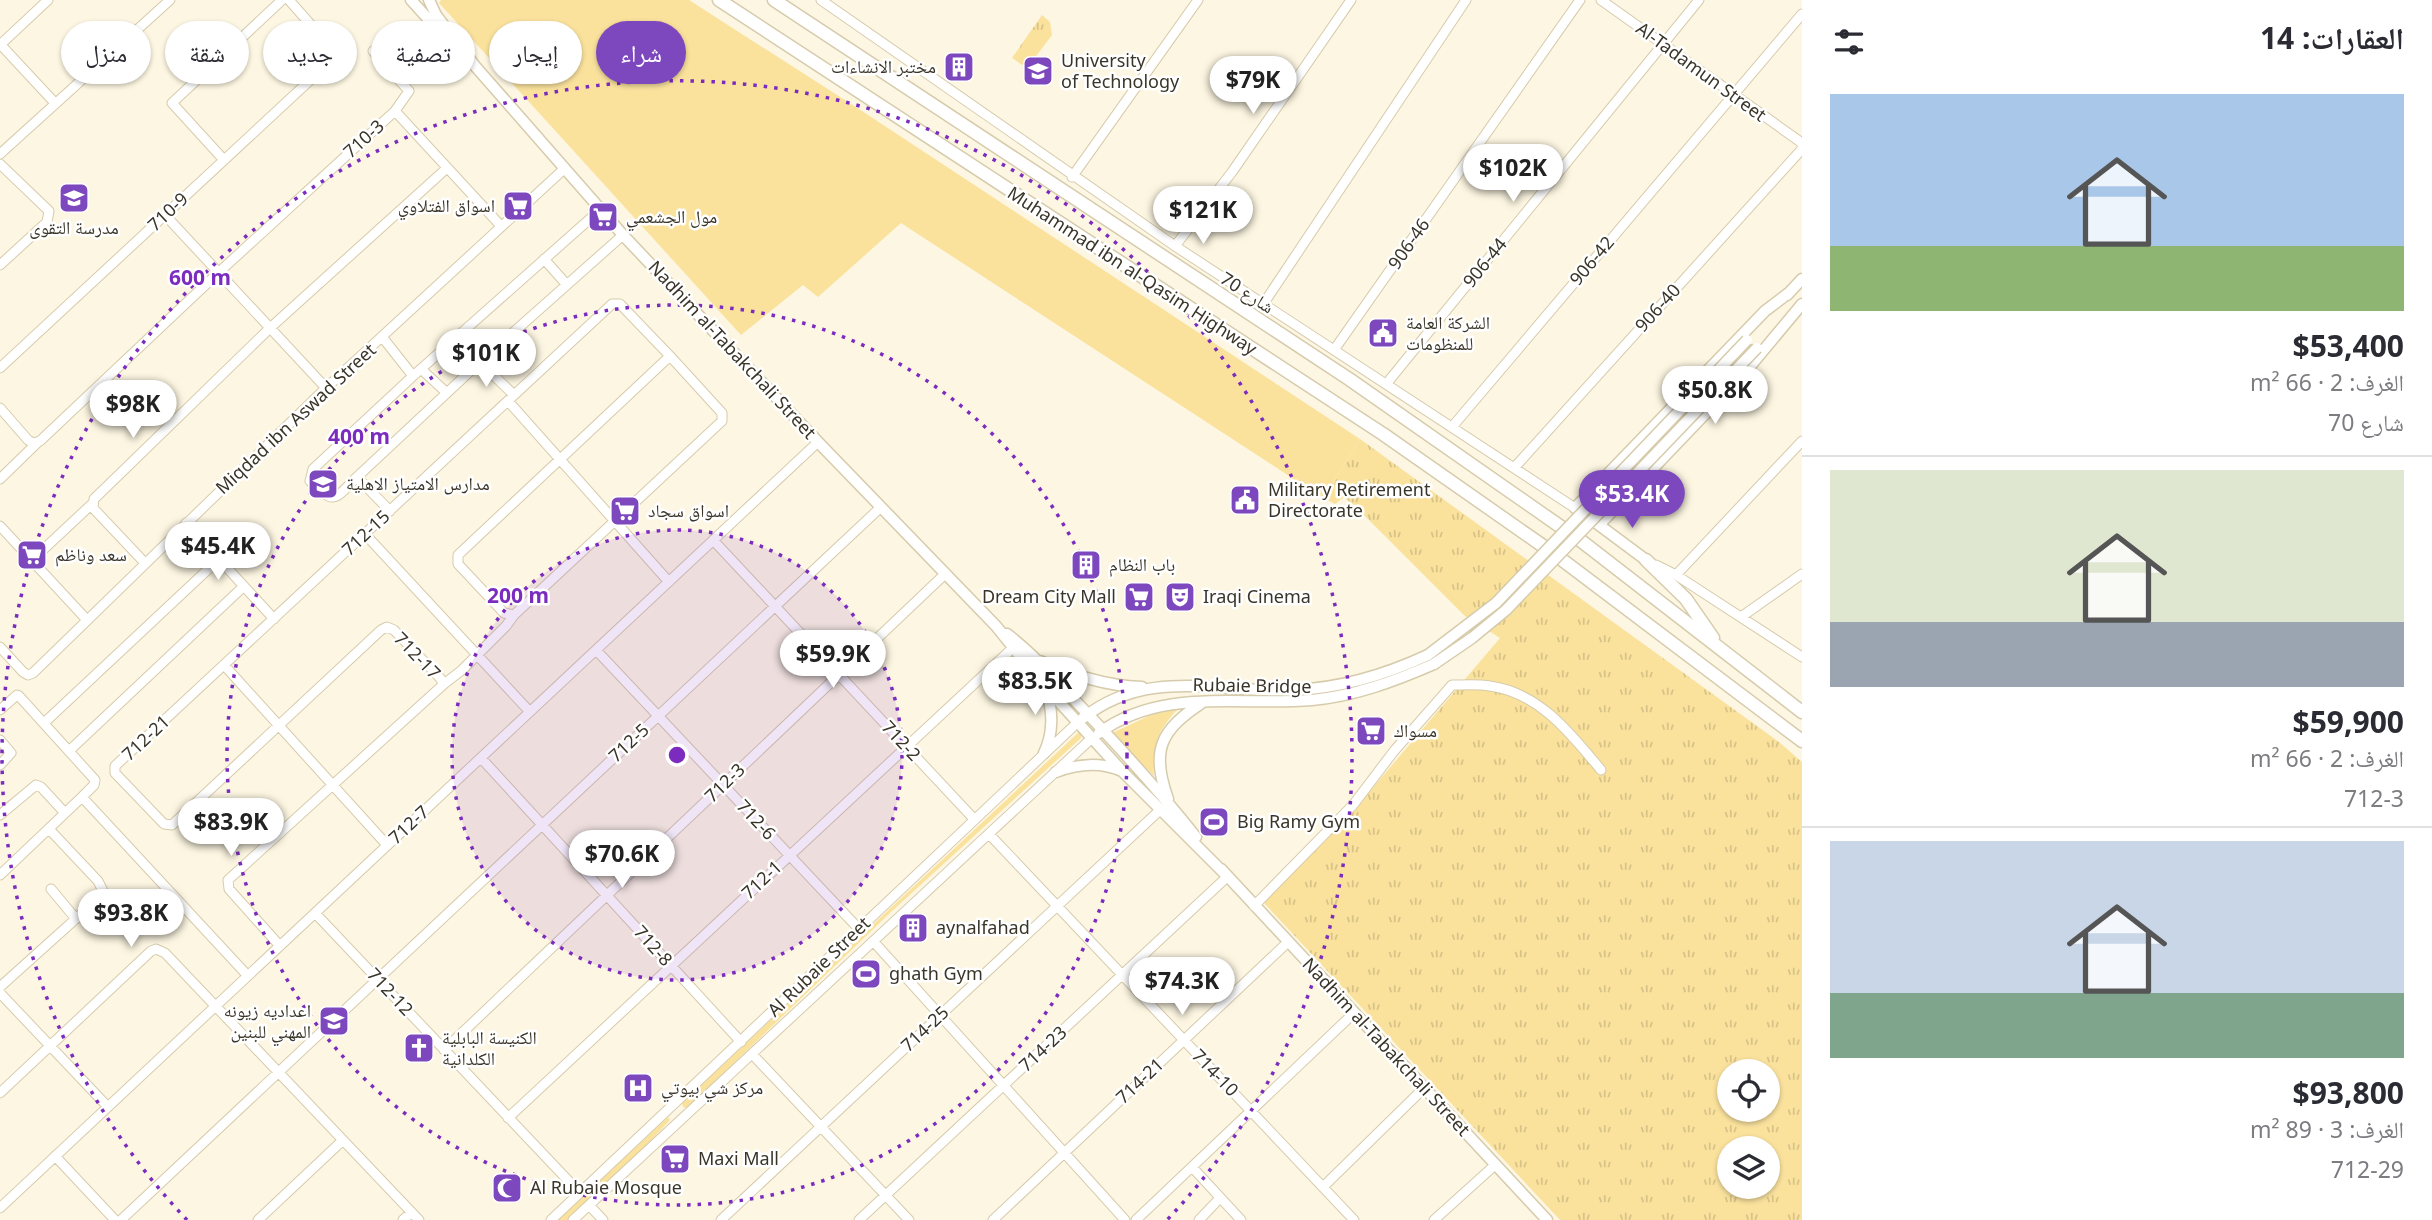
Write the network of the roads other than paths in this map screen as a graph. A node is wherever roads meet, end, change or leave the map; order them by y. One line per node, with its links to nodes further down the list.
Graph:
1 (48, 0): 19 (street)
2 (170, 0): 24 (street)
3 (282, 0): 29 (street)
4 (289, 0): 29 (street, 710-9)
5 (411, 0): 17 (main road)
6 (429, 0): 18 (main road)
7 (719, 0): 79 (highway, Muhammad ibn al-Qasim Highway)
8 (774, 0): 74 (highway, Muhammad ibn al-Qasim Highway)
9 (821, 0): 33 (street, شارع 70)
10 (1198, 0): 33 (street)
11 (1351, 0): 38 (street)
12 (1466, 0): 45 (street)
13 (1580, 0): 49 (street, 906-46)
14 (1601, 0): 20 (street, Al-Tadamun Street)
15 (1699, 0): 20 (street, 906-44)
16 (1802, 14): 23 (street, 906-42)
17 (429, 21)
18 (441, 21)
19 (0, 44): 24 (street)
20 (1662, 44): 23 (street, Al-Tadamun Street); 55 (street, 906-44)
21 (475, 66): 32 (main road, Nadhim al-Tabakchali Street)
22 (403, 84): 25 (street)
23 (1733, 95): 26 (street, Al-Tadamun Street); 60 (street, 906-42)
24 (55, 103): 28 (street)
25 (395, 111): 31 (street, 710-3); 41 (street, 710-3)
26 (1802, 143)
27 (1802, 149): 65 (street, 906-40)
28 (0, 154)
29 (225, 160): 35 (street, 710-9)
30 (0, 164): 40 (street)
31 (447, 168): 36 (street, 710-3); 47 (street)
32 (564, 169): 34 (main road, Nadhim al-Tabakchali Street); 36 (street, Miqdad ibn Aswad Street)
33 (1073, 177): 38 (street, شارع 70)
34 (601, 209): 37 (main road, Nadhim al-Tabakchali Street); 39 (street)
35 (165, 215): 41 (street); 52 (street, 710-9)
36 (501, 226): 48 (street, Miqdad ibn Aswad Street)
37 (623, 234): 43 (street); 63 (main road, Nadhim al-Tabakchali Street)
38 (1175, 246): 45 (street, شارع 70)
39 (544, 259): 43 (street); 53 (street)
40 (0, 265)
41 (218, 273): 47 (street); 61 (street, 710-3)
42 (1802, 279): 44 (main road)
43 (567, 285): 51 (street)
44 (1790, 292): 70 (main road); 102 (main road, Rubaie Bridge, bridge)
45 (1264, 303): 49 (street, شارع 70)
46 (1802, 303): 83 (main road); 102 (main road, Rubaie Bridge, bridge)
47 (270, 328): 56 (street); 68 (street)
48 (383, 338): 54 (street); 56 (street, Miqdad ibn Aswad Street)
49 (1334, 350): 55 (street, شارع 70)
50 (670, 356): 58 (street, 712-15); 64 (street); 72 (street)
51 (480, 362): 57 (street); 58 (street)
52 (0, 368)
53 (421, 369): 54 (street); 57 (street)
54 (414, 376): 66 (street)
55 (1387, 383): 60 (street, شارع 70)
56 (326, 388): 73 (street, Miqdad ibn Aswad Street)
57 (447, 393): 66 (street)
58 (511, 398): 64 (street); 71 (street, 712-15)
59 (0, 408): 61 (street)
60 (1452, 427): 65 (street, شارع 70)
61 (40, 441): 67 (street, 710-3)
62 (1802, 441): 87 (street)
63 (818, 442): 69 (main road, Nadhim al-Tabakchali Street); 77 (street, 712-7)
64 (560, 459): 72 (street); 91 (street)
65 (1514, 468): 70 (street, شارع 70)
66 (357, 477): 71 (street)
67 (0, 479)
68 (92, 504): 81 (street); 84 (street)
69 (881, 507): 86 (main road, Nadhim al-Tabakchali Street); 90 (street, 712-5)
70 (1577, 509)
71 (390, 511): 76 (street, 712-15)
72 (615, 520): 88 (street); 91 (street)
73 (186, 523): 82 (street); 84 (street, Miqdad ibn Aswad Street)
74 (1562, 527)
75 (1, 528): 81 (street)
76 (365, 534): 93 (street, 712-15); 99 (street)
77 (713, 540): 88 (street, 712-7); 90 (street, 712-2)
78 (1580, 540): 95 (highway)
79 (1543, 547)
80 (1561, 559): 120 (highway)
81 (32, 560): 94 (street)
82 (218, 560): 89 (street); 115 (street)
83 (1646, 560): 87 (street); 95 (highway)
84 (145, 563): 94 (street, Miqdad ibn Aswad Street)
85 (1802, 573): 92 (street)
86 (945, 574): 96 (main road, Nadhim al-Tabakchali Street); 104 (street, 712-3)
87 (1676, 575): 92 (street)
88 (669, 582): 98 (street, 712-7)
89 (244, 586): 93 (street); 122 (street)
90 (775, 606): 104 (street, 712-2); 113 (street, 712-5)
91 (514, 615): 99 (street)
92 (1741, 617): 100 (street)
93 (274, 619): 103 (street, 712-15)
94 (87, 620): 97 (street, Miqdad ibn Aswad Street)
95 (1717, 644): 111 (highway)
96 (1015, 646): 101 (main road, Nadhim al-Tabakchali Street); 105 (main road, Nadhim al-Tabakchali Street); 121 (street, 712-1)
97 (0, 647)
98 (596, 650): 110 (street, 712-7); 113 (street, 712-6)
99 (476, 654): 106 (street); 110 (street)
100 (1802, 657)
101 (1036, 659): 107 (main road); 112 (main road, Nadhim al-Tabakchali Street)
102 (1431, 659): 107 (main road, Rubaie Bridge); 108 (main road, Rubaie Bridge)
103 (224, 665): 116 (street); 116 (street, 712-21)
104 (839, 675): 121 (street, 712-2); 130 (street, 712-3)
105 (1041, 682): 114 (main road, Nadhim al-Tabakchali Street); 123 (main road)
106 (444, 684): 116 (street, 712-17); 129 (street, 712-17)
107 (1173, 684): 112 (main road, Rubaie Bridge)
108 (1203, 702): 117 (main road, Rubaie Bridge); 132 (main road)
109 (0, 710): 115 (street)
110 (530, 712): 124 (street, 712-7)
111 (1802, 712)
112 (1088, 714): 114 (main road, Al Rubaie Street); 117 (main road, Nadhim al-Tabakchali Street)
113 (658, 716): 130 (street, 712-6); 136 (street, 712-5)
114 (1077, 722): 118 (main road, Nadhim al-Tabakchali Street); 123 (street, Al Rubaie Street)
115 (44, 723): 122 (street)
116 (278, 724): 129 (street)
117 (1103, 730): 118 (main road, Al Rubaie Street); 132 (main road, Nadhim al-Tabakchali Street)
118 (1092, 738): 127 (main road, Nadhim al-Tabakchali Street); 128 (street, Al Rubaie Street)
119 (0, 740): 125 (street)
120 (1802, 742)
121 (905, 746): 135 (street, 712-2); 140 (street, 712-1)
122 (70, 750): 131 (street)
123 (1044, 753): 135 (street, Al Rubaie Street)
124 (481, 758): 136 (street, 712-8); 139 (street, 712-7)
125 (0, 765)
126 (1601, 770): 146 (street)
127 (1122, 771): 128 (main road); 132 (main road, Nadhim al-Tabakchali Street)
128 (1056, 772): 138 (street, Al Rubaie Street)
129 (332, 783): 139 (street); 152 (street, 712-17)
130 (723, 785): 140 (street, 712-6); 144 (street, 712-3)
131 (82, 797): 133 (street); 155 (street)
132 (1165, 807): 142 (main road, Nadhim al-Tabakchali Street); 145 (street, 714-25)
133 (65, 813): 134 (street); 137 (street)
134 (0, 815)
135 (974, 819): 149 (street, Al Rubaie Street)
136 (542, 825): 144 (street, 712-8); 156 (street, 712-5)
137 (49, 829): 141 (street); 148 (street)
138 (989, 834): 145 (street, 714-10); 150 (street, Al Rubaie Street)
139 (387, 845): 147 (street, 712-7)
140 (789, 855): 149 (street, 712-6); 153 (street, 712-1)
141 (0, 875)
142 (1226, 876): 146 (main road, Nadhim al-Tabakchali Street); 154 (street, 714-23)
143 (51, 889): 148 (street)
144 (607, 895): 153 (street, 712-8); 165 (street, 712-3)
145 (1057, 906): 154 (street, 714-10); 161 (street, 714-25)
146 (1254, 906): 151 (main road, Nadhim al-Tabakchali Street)
147 (315, 913): 152 (street, 712-7); 156 (street, 712-12)
148 (76, 919): 157 (street)
149 (859, 929): 163 (street, Al Rubaie Street)
150 (873, 941): 161 (street); 166 (street, Al Rubaie Street)
151 (1288, 942): 160 (main road, Nadhim al-Tabakchali Street); 162 (street, 714-21)
152 (280, 946): 155 (street, 712-7)
153 (671, 966): 163 (street, 712-8); 174 (street, 712-1)
154 (1122, 975): 162 (street, 714-10); 168 (street, 714-23)
155 (248, 976): 159 (street, 712-7)
156 (377, 979): 165 (street, 712-12); 167 (street, 712-5)
157 (0, 987)
158 (0, 993): 164 (street)
159 (214, 1007): 164 (street); 167 (street); 171 (street, 712-7)
160 (1354, 1013): 169 (main road, Nadhim al-Tabakchali Street); 173 (street)
161 (940, 1016): 168 (street); 176 (street, 714-25)
162 (1184, 1040): 173 (street, 714-10); 178 (street, 714-21)
163 (741, 1042): 172 (street, Al Rubaie Street)
164 (51, 1046): 170 (street); 171 (street)
165 (444, 1050): 174 (street, 712-12)
166 (752, 1054): 175 (street, Al Rubaie Street); 176 (street)
167 (277, 1073): 177 (street); 190 (street, 712-5)
168 (1003, 1086): 178 (street); 184 (street, 714-23)
169 (1424, 1088): 180 (main road, Nadhim al-Tabakchali Street); 182 (street)
170 (0, 1093)
171 (108, 1107): 179 (street, 712-7)
172 (670, 1109): 175 (street); 183 (street, Al Rubaie Street)
173 (1251, 1111): 181 (street); 182 (street, 714-10)
174 (508, 1118): 183 (street, 712-12)
175 (680, 1121): 186 (street, Al Rubaie Street)
176 (821, 1127): 184 (street); 197 (street, 714-25)
177 (342, 1141): 188 (street); 191 (street)
178 (1064, 1153): 200 (street, 714-21); 201 (street)
179 (55, 1156): 187 (street, 712-7); 189 (street)
180 (1495, 1165): 206 (street); 207 (main road, Nadhim al-Tabakchali Street)
181 (1192, 1167): 185 (street); 202 (street)
182 (1323, 1187): 205 (street, 714-10)
183 (580, 1193): 194 (street, Al Rubaie Street)
184 (886, 1195): 198 (street, 714-23); 199 (street)
185 (1220, 1198): 203 (street); 204 (street)
186 (589, 1205): 195 (street, Al Rubaie Street); 196 (street)
187 (0, 1208)
188 (411, 1213): 192 (street); 193 (street)
189 (115, 1220)
190 (121, 1220)
191 (258, 1220)
192 (403, 1220)
193 (419, 1220)
194 (551, 1220)
195 (573, 1220)
196 (603, 1220)
197 (721, 1220)
198 (859, 1220)
199 (909, 1220)
200 (993, 1220)
201 (1125, 1220)
202 (1136, 1220)
203 (1199, 1220)
204 (1241, 1220)
205 (1354, 1220)
206 (1434, 1220)
207 (1547, 1220)

